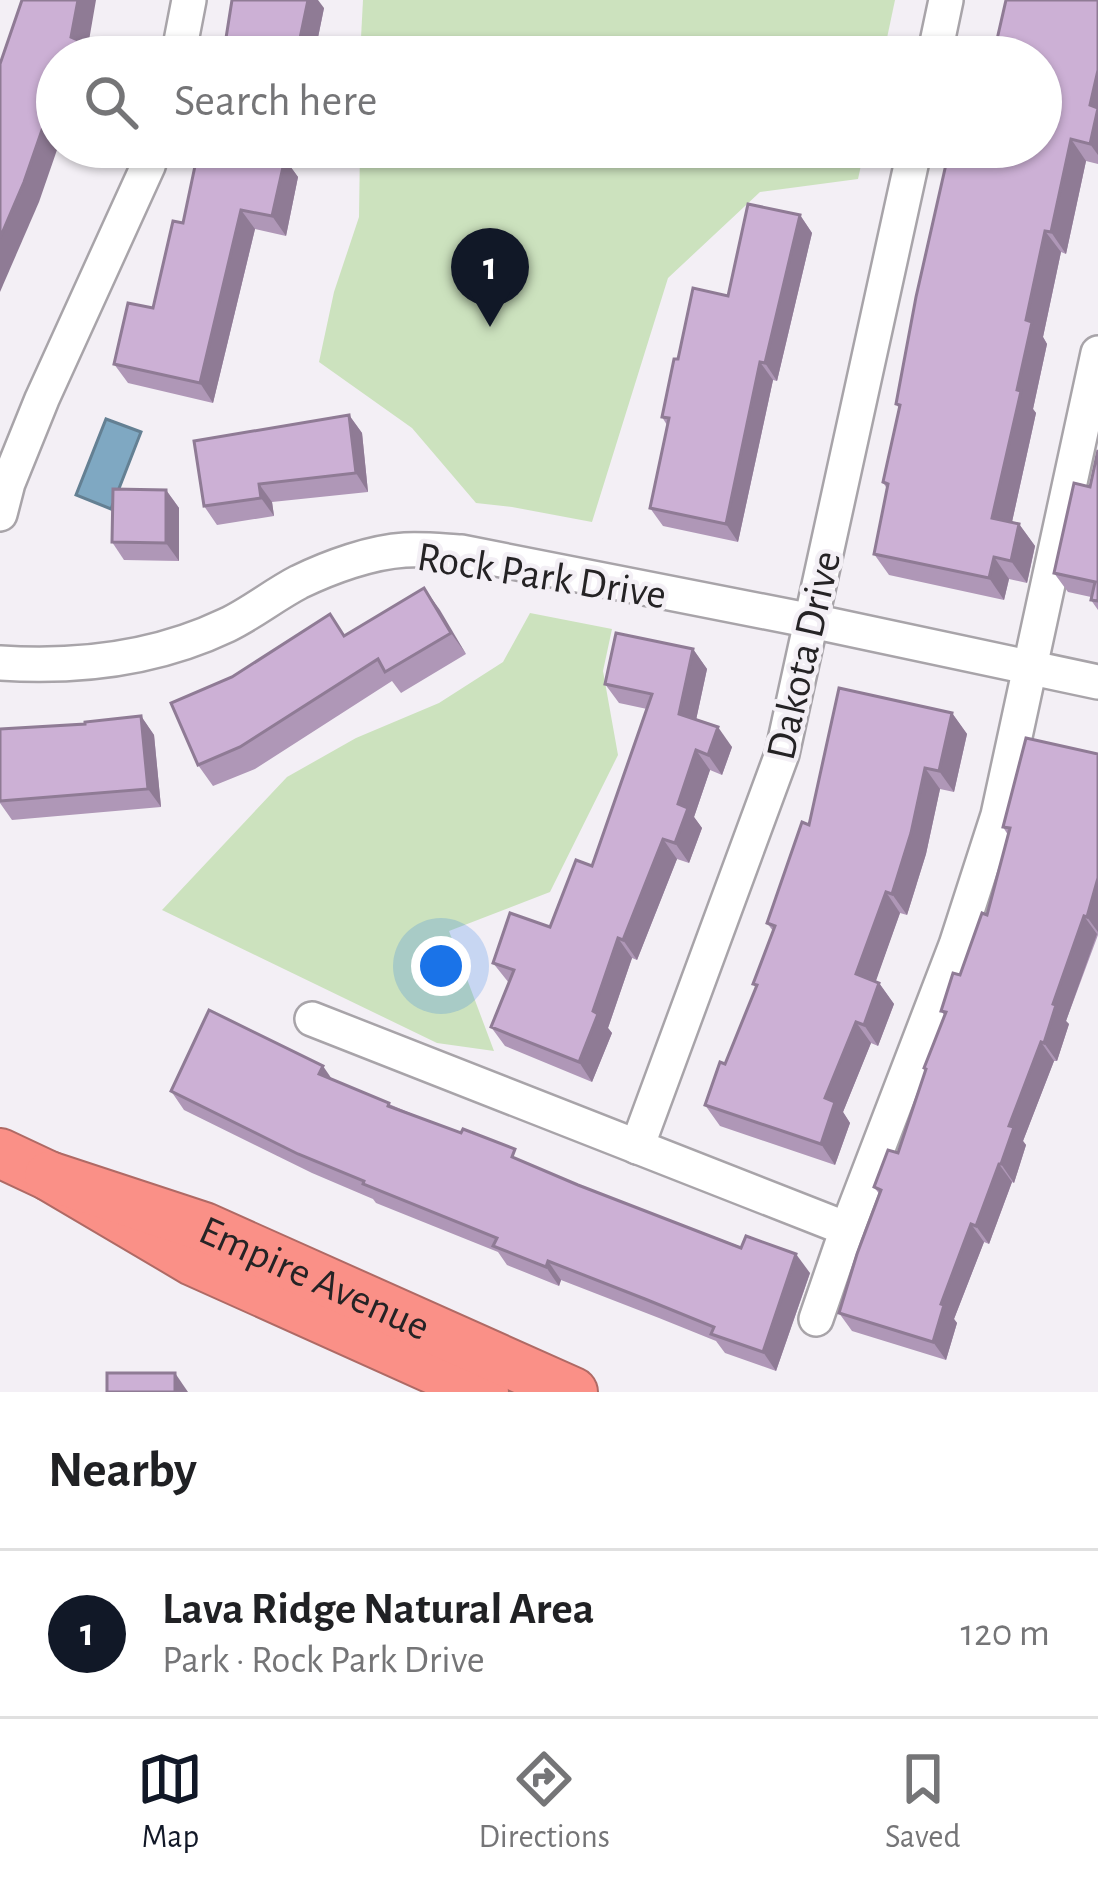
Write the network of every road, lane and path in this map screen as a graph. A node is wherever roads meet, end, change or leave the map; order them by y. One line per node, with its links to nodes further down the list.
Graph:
1 (189, 0): 3 (street)
2 (946, 0): 4 (street)
3 (182, 36)
4 (938, 36)
5 (147, 168): 8 (street)
6 (910, 168): 9 (street, Dakota Drive)
7 (1098, 353): 11 (street)
8 (0, 514)
9 (812, 621): 10 (street, Rock Park Drive); 11 (street, Rock Park Drive); 14 (street, Dakota Drive)
10 (0, 663)
11 (1030, 667): 12 (street, Rock Park Drive); 17 (street)
12 (1098, 682)
13 (312, 1019): 14 (street)
14 (637, 1147): 17 (street)
15 (0, 1153): 16 (highway, Empire Avenue)
16 (49, 1176): 19 (highway, Empire Avenue); 20 (highway, Empire Avenue)
17 (847, 1229): 18 (street)
18 (816, 1319)
19 (484, 1392)
20 (573, 1392)

